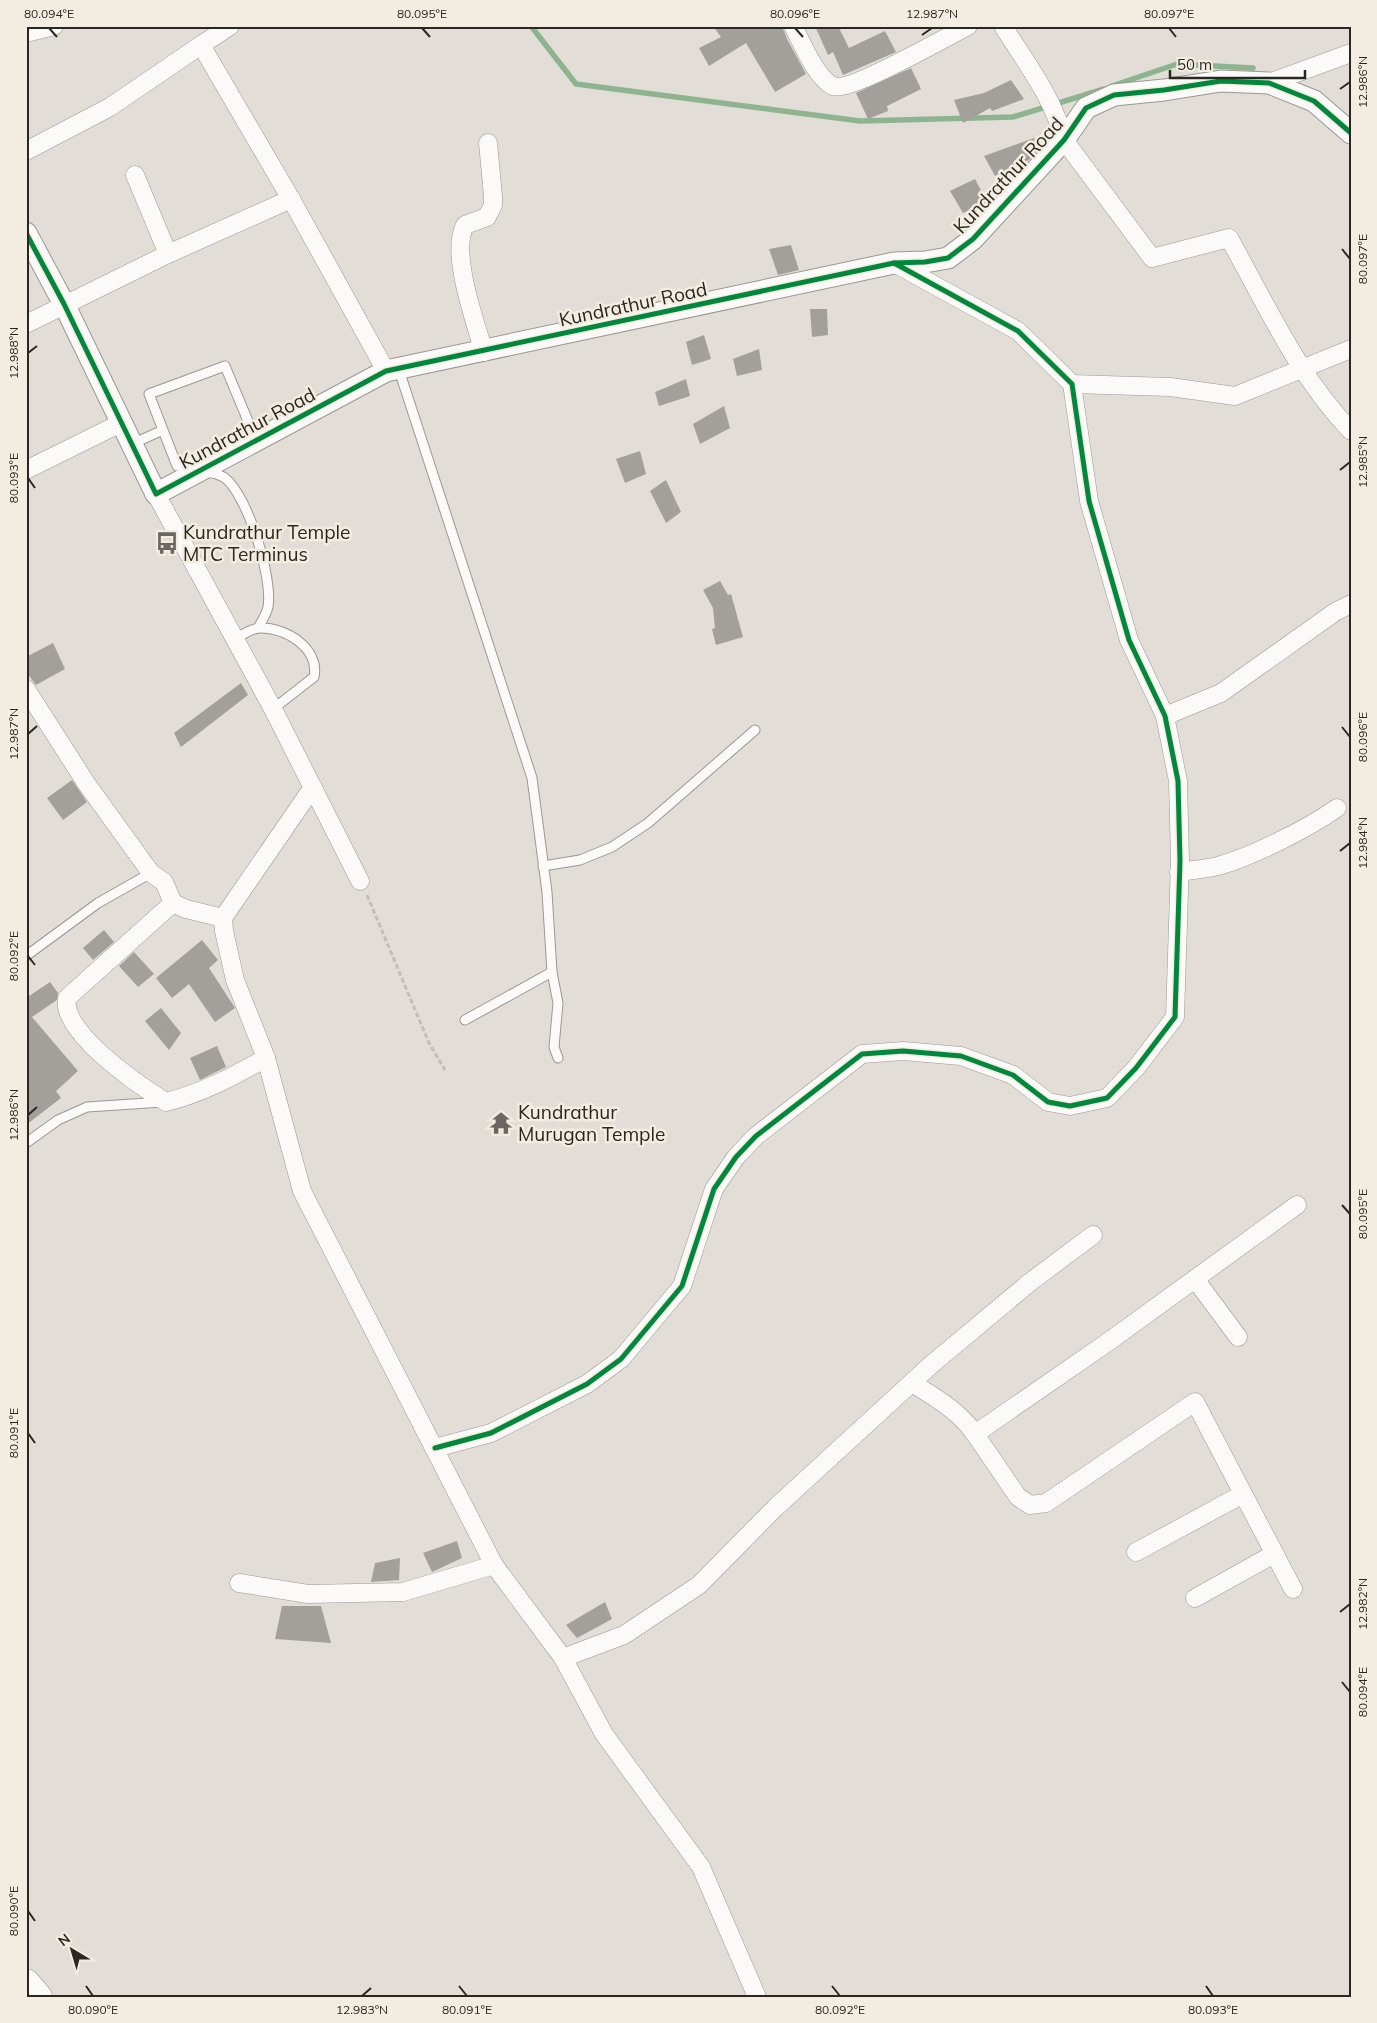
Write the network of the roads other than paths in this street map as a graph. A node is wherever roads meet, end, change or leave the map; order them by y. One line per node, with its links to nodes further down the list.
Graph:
1 (54, 26): 6 (street)
2 (230, 26): 8 (street)
3 (793, 26): 7 (street)
4 (968, 26): 7 (street)
5 (1002, 26): 12 (street)
6 (26, 32)
7 (934, 34)
8 (201, 45): 14 (street); 16 (street)
9 (1351, 53): 10 (street)
10 (1269, 83): 11 (street, Kundrathur Road); 12 (street, Kundrathur Road)
11 (1351, 133)
12 (1064, 140): 19 (street, Kundrathur Road); 24 (street)
13 (488, 143): 23 (street)
14 (26, 151)
15 (135, 174): 18 (street)
16 (291, 199): 18 (street); 25 (street)
17 (26, 233): 20 (street)
18 (168, 254): 20 (street)
19 (894, 263): 23 (street, Kundrathur Road); 26 (street)
20 (64, 304): 21 (street); 27 (street)
21 (26, 324)
22 (1351, 349): 24 (street)
23 (484, 352): 25 (street, Kundrathur Road)
24 (1302, 369): 26 (street); 29 (street)
25 (393, 371): 32 (street, Kundrathur Road); 43 (lane)
26 (1072, 384): 39 (street)
27 (121, 423): 30 (street); 31 (street)
28 (163, 430): 28 (lane); 30 (lane)
29 (1351, 431)
30 (132, 444): 33 (street)
31 (26, 470)
32 (199, 471): 33 (street, Kundrathur Road); 35 (lane)
33 (156, 494): 36 (street)
34 (1351, 604): 39 (street)
35 (258, 628): 36 (lane); 38 (lane)
36 (235, 639): 38 (street)
37 (26, 689): 45 (street)
38 (273, 708): 41 (street)
39 (1165, 716): 44 (street)
40 (755, 730): 43 (lane)
41 (313, 787): 46 (street); 48 (street)
42 (1337, 808): 44 (street)
43 (543, 866): 50 (lane)
44 (1179, 872): 62 (street)
45 (151, 873): 47 (street); 49 (lane)
46 (360, 881)
47 (173, 903): 48 (street); 54 (street)
48 (223, 918): 52 (street)
49 (26, 956)
50 (552, 972): 51 (lane); 53 (lane)
51 (465, 1020)
52 (266, 1058): 54 (street); 62 (street)
53 (558, 1058)
54 (166, 1102): 55 (lane)
55 (26, 1143)
56 (1297, 1205): 58 (street)
57 (1094, 1235): 60 (street)
58 (1196, 1279): 59 (street); 61 (street)
59 (1238, 1337)
60 (912, 1383): 61 (street); 70 (street)
61 (975, 1434): 63 (street)
62 (435, 1448): 66 (street)
63 (1243, 1494): 64 (street); 65 (street)
64 (1136, 1552)
65 (1274, 1554): 68 (street); 69 (street)
66 (494, 1565): 67 (street); 70 (street)
67 (239, 1583)
68 (1293, 1589)
69 (1195, 1598)
70 (563, 1658): 73 (street)
71 (26, 1983): 72 (main road)
72 (38, 1997)
73 (757, 1997)

